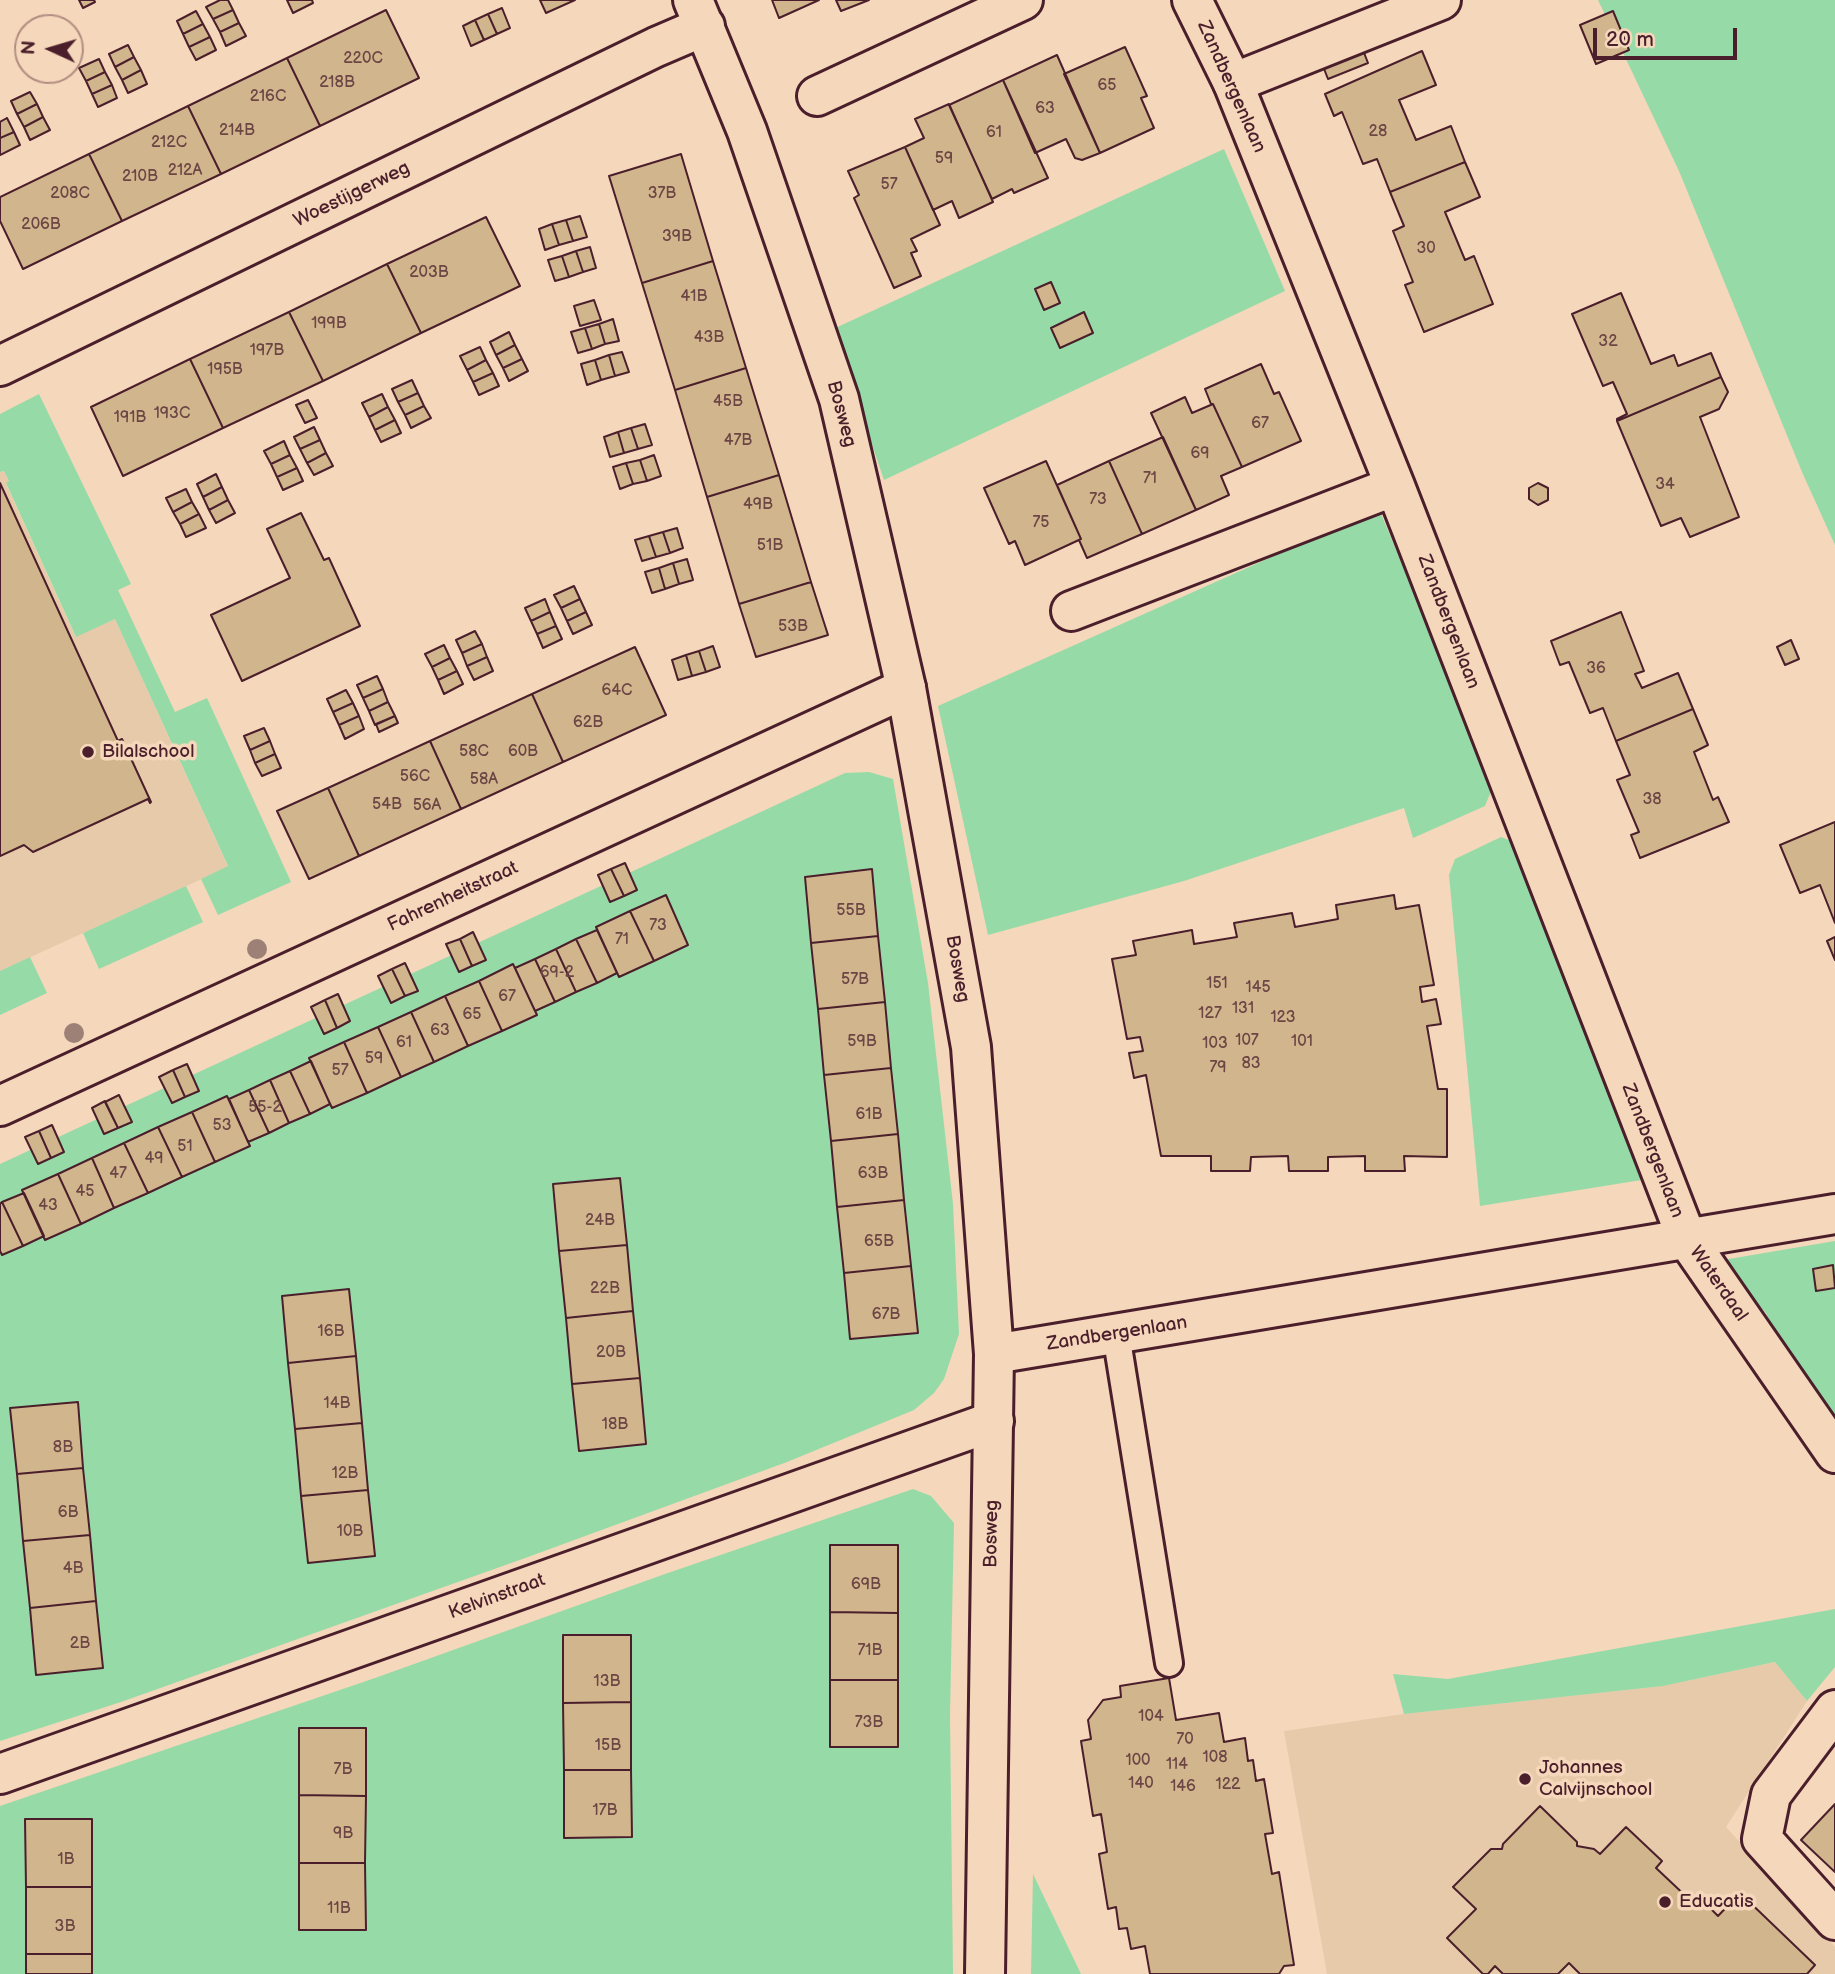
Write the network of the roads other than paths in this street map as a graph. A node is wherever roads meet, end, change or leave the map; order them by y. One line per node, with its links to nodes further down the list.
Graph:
1 (1023, 0): 6 (street)
2 (1192, 0): 5 (street, Zandbergenlaan)
3 (1441, 0): 5 (street)
4 (699, 13): 7 (street, Woestijgerweg); 10 (street, Bosweg)
5 (1233, 83): 8 (street, Zandbergenlaan)
6 (817, 96)
7 (0, 366)
8 (1395, 486): 9 (street); 13 (street, Zandbergenlaan)
9 (1071, 611)
10 (906, 688): 11 (street, Fahrenheitstraat); 15 (street, Bosweg)
11 (0, 1106)
12 (1835, 1214): 13 (street, Waterdaal)
13 (1687, 1239): 14 (street, Zandbergenlaan); 17 (street, Waterdaal)
14 (1116, 1334): 15 (street, Zandbergenlaan); 18 (lane)
15 (994, 1354): 16 (street, Bosweg)
16 (994, 1421): 20 (street, Kelvinstraat); 22 (street, Bosweg)
17 (1835, 1453)
18 (1169, 1663)
19 (1835, 1710): 21 (street)
20 (0, 1774)
21 (1835, 1920)
22 (985, 1974)

